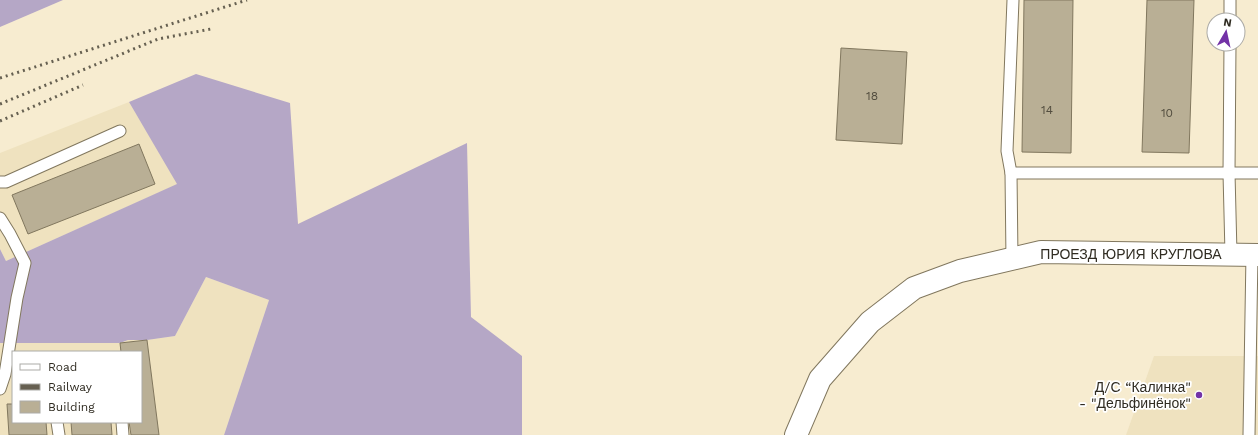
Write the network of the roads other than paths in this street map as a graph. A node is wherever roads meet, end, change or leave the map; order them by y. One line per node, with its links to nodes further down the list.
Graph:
1 (1013, 0): 6 (lane)
2 (1230, 0): 3 (lane)
3 (1230, 12)
4 (1230, 52): 7 (lane)
5 (120, 131): 9 (lane)
6 (1011, 173): 7 (lane); 13 (lane)
7 (1229, 173): 8 (lane); 11 (lane)
8 (1258, 173)
9 (0, 182)
10 (0, 218): 16 (lane)
11 (1231, 254): 12 (street, ПРОЕЗД ЮРИЯ КРУГЛОВА); 13 (street, ПРОЕЗД ЮРИЯ КРУГЛОВА)
12 (1255, 254): 14 (lane)
13 (1012, 259): 21 (street, ПРОЕЗД ЮРИЯ КРУГЛОВА)
14 (1255, 314): 15 (lane)
15 (1254, 378): 22 (lane)
16 (0, 390)
17 (58, 423): 19 (lane)
18 (122, 423): 20 (lane)
19 (59, 435)
20 (123, 435)
21 (796, 435)
22 (1250, 435)

